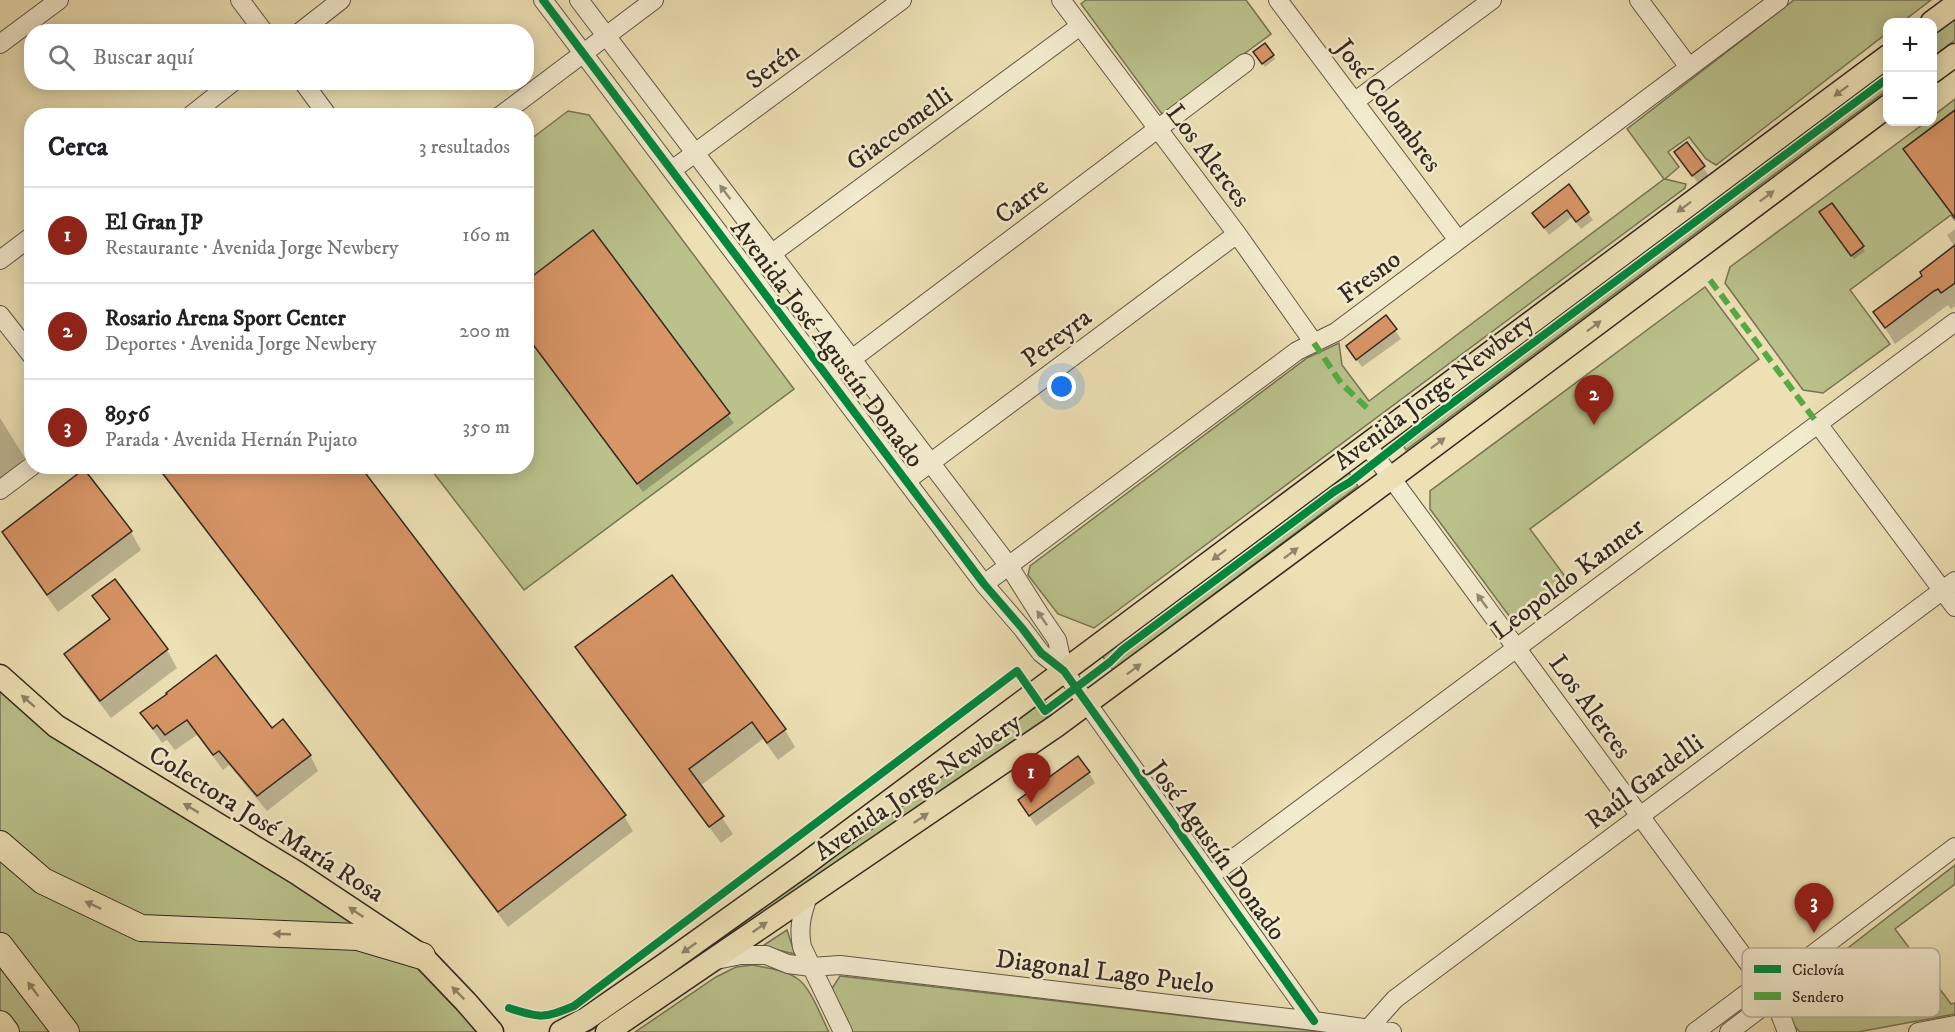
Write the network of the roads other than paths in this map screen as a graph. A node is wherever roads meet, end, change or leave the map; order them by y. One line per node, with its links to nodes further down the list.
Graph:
1 (58, 0): 15 (street)
2 (240, 0): 16 (street)
3 (341, 0): 17 (street)
4 (543, 0): 22 (street, Avenida José Agustín Donado)
5 (579, 0): 20 (street, Avenida José Agustín Donado)
6 (654, 0): 20 (street)
7 (902, 0): 36 (street, Serén)
8 (1061, 0): 19 (street, Los Alerces)
9 (1278, 0): 30 (street, José Colombres)
10 (1492, 0): 30 (street)
11 (1639, 0): 26 (street)
12 (1779, 0): 26 (street, Fresno)
13 (1955, 5): 14 (main road)
14 (1937, 18)
15 (26, 24)
16 (258, 24)
17 (310, 24)
18 (24, 26): 21 (street)
19 (1080, 26): 35 (street, Los Alerces); 41 (street, Giaccomelli)
20 (606, 36): 22 (street); 36 (street, Avenida José Agustín Donado)
21 (0, 44)
22 (583, 53): 33 (street); 37 (street, Avenida José Agustín Donado)
23 (1955, 55): 27 (main road)
24 (1883, 59): 51 (main road, Avenida Jorge Newbery, one-way to 51)
25 (1245, 63): 35 (street, Carre)
26 (1689, 67): 39 (street, Fresno)
27 (1937, 68)
28 (223, 90): 31 (street)
29 (309, 90): 32 (street)
30 (1354, 102): 39 (street, José Colombres)
31 (200, 108)
32 (322, 108)
33 (511, 108)
34 (1883, 109): 54 (main road, Avenida Jorge Newbery, one-way to 34)
35 (1157, 129): 38 (street, Los Alerces); 48 (street, Carre)
36 (695, 153): 37 (street, Serén); 41 (street, Avenida José Agustín Donado, one-way to 36)
37 (672, 170): 43 (street, Avenida José Agustín Donado)
38 (1237, 234): 46 (street, Los Alerces); 52 (street, Pereyra)
39 (1458, 240): 46 (street, Fresno)
40 (24, 242): 42 (street)
41 (771, 253): 43 (street, Giaccomelli); 48 (street, Avenida José Agustín Donado)
42 (0, 261)
43 (748, 271): 49 (street, Avenida José Agustín Donado)
44 (0, 315): 47 (street)
45 (1955, 322): 50 (street, Leopoldo Kanner)
46 (1314, 343): 57 (street, Fresno)
47 (24, 346)
48 (852, 359): 49 (street, Carre); 52 (street, Avenida José Agustín Donado)
49 (828, 377): 55 (street, Avenida José Agustín Donado)
50 (1818, 424): 59 (street); 61 (street, Leopoldo Kanner)
51 (1367, 445): 54 (street, Los Alerces); 62 (main road, Avenida Jorge Newbery, one-way to 62)
52 (931, 463): 55 (street, Pereyra); 57 (street, Avenida José Agustín Donado)
53 (24, 472): 56 (street)
54 (1391, 478): 61 (street, Los Alerces, one-way to 54); 64 (main road, Avenida Jorge Newbery, one-way to 54)
55 (906, 481): 58 (street, Avenida José Agustín Donado)
56 (0, 490)
57 (1009, 566): 58 (street, Fresno); 62 (street, Avenida José Agustín Donado, one-way to 57)
58 (984, 584): 62 (street, Avenida José Agustín Donado)
59 (1949, 585): 60 (street); 65 (street, Raúl Gardelli)
60 (1955, 607)
61 (1516, 648): 65 (street, Los Alerces); 68 (street, Leopoldo Kanner)
62 (1064, 671): 64 (street, Avenida José Agustín Donado); 86 (main road, Avenida Jorge Newbery, one-way to 86)
63 (0, 676): 73 (main road, Colectora José María Rosa, one-way to 63)
64 (1087, 703): 68 (street, José Agustín Donado); 69 (main road, Avenida Jorge Newbery, one-way to 64)
65 (1640, 816): 72 (street, Los Alerces); 82 (street, Raúl Gardelli)
66 (0, 844): 73 (highway, one-way to 66)
67 (1955, 847): 71 (street)
68 (1210, 876): 79 (street, José Agustín Donado)
69 (808, 894): 74 (main road, Avenida Jorge Newbery, one-way to 69); 75 (street)
70 (0, 946): 84 (highway, one-way to 70)
71 (1821, 948)
72 (1742, 955)
73 (422, 957): 85 (main road, Colectora José María Rosa, one-way to 73)
74 (712, 961): 75 (street, Diagonal Lago Puelo); 87 (main road, Avenida Jorge Newbery)
75 (811, 967): 79 (street, Diagonal Lago Puelo); 88 (street)
76 (1742, 997): 90 (street)
77 (1749, 1017): 91 (street)
78 (1781, 1017): 92 (street, Los Alerces)
79 (1314, 1021): 82 (street, Diagonal Lago Puelo)
80 (0, 1024): 83 (highway)
81 (1955, 1025): 93 (street)
82 (1368, 1029): 89 (street, Diagonal Lago Puelo)
83 (6, 1032)
84 (66, 1032)
85 (492, 1032)
86 (561, 1032)
87 (607, 1032)
88 (843, 1032)
89 (1392, 1032)
90 (1695, 1032)
91 (1729, 1032)
92 (1787, 1032)
93 (1918, 1032)

